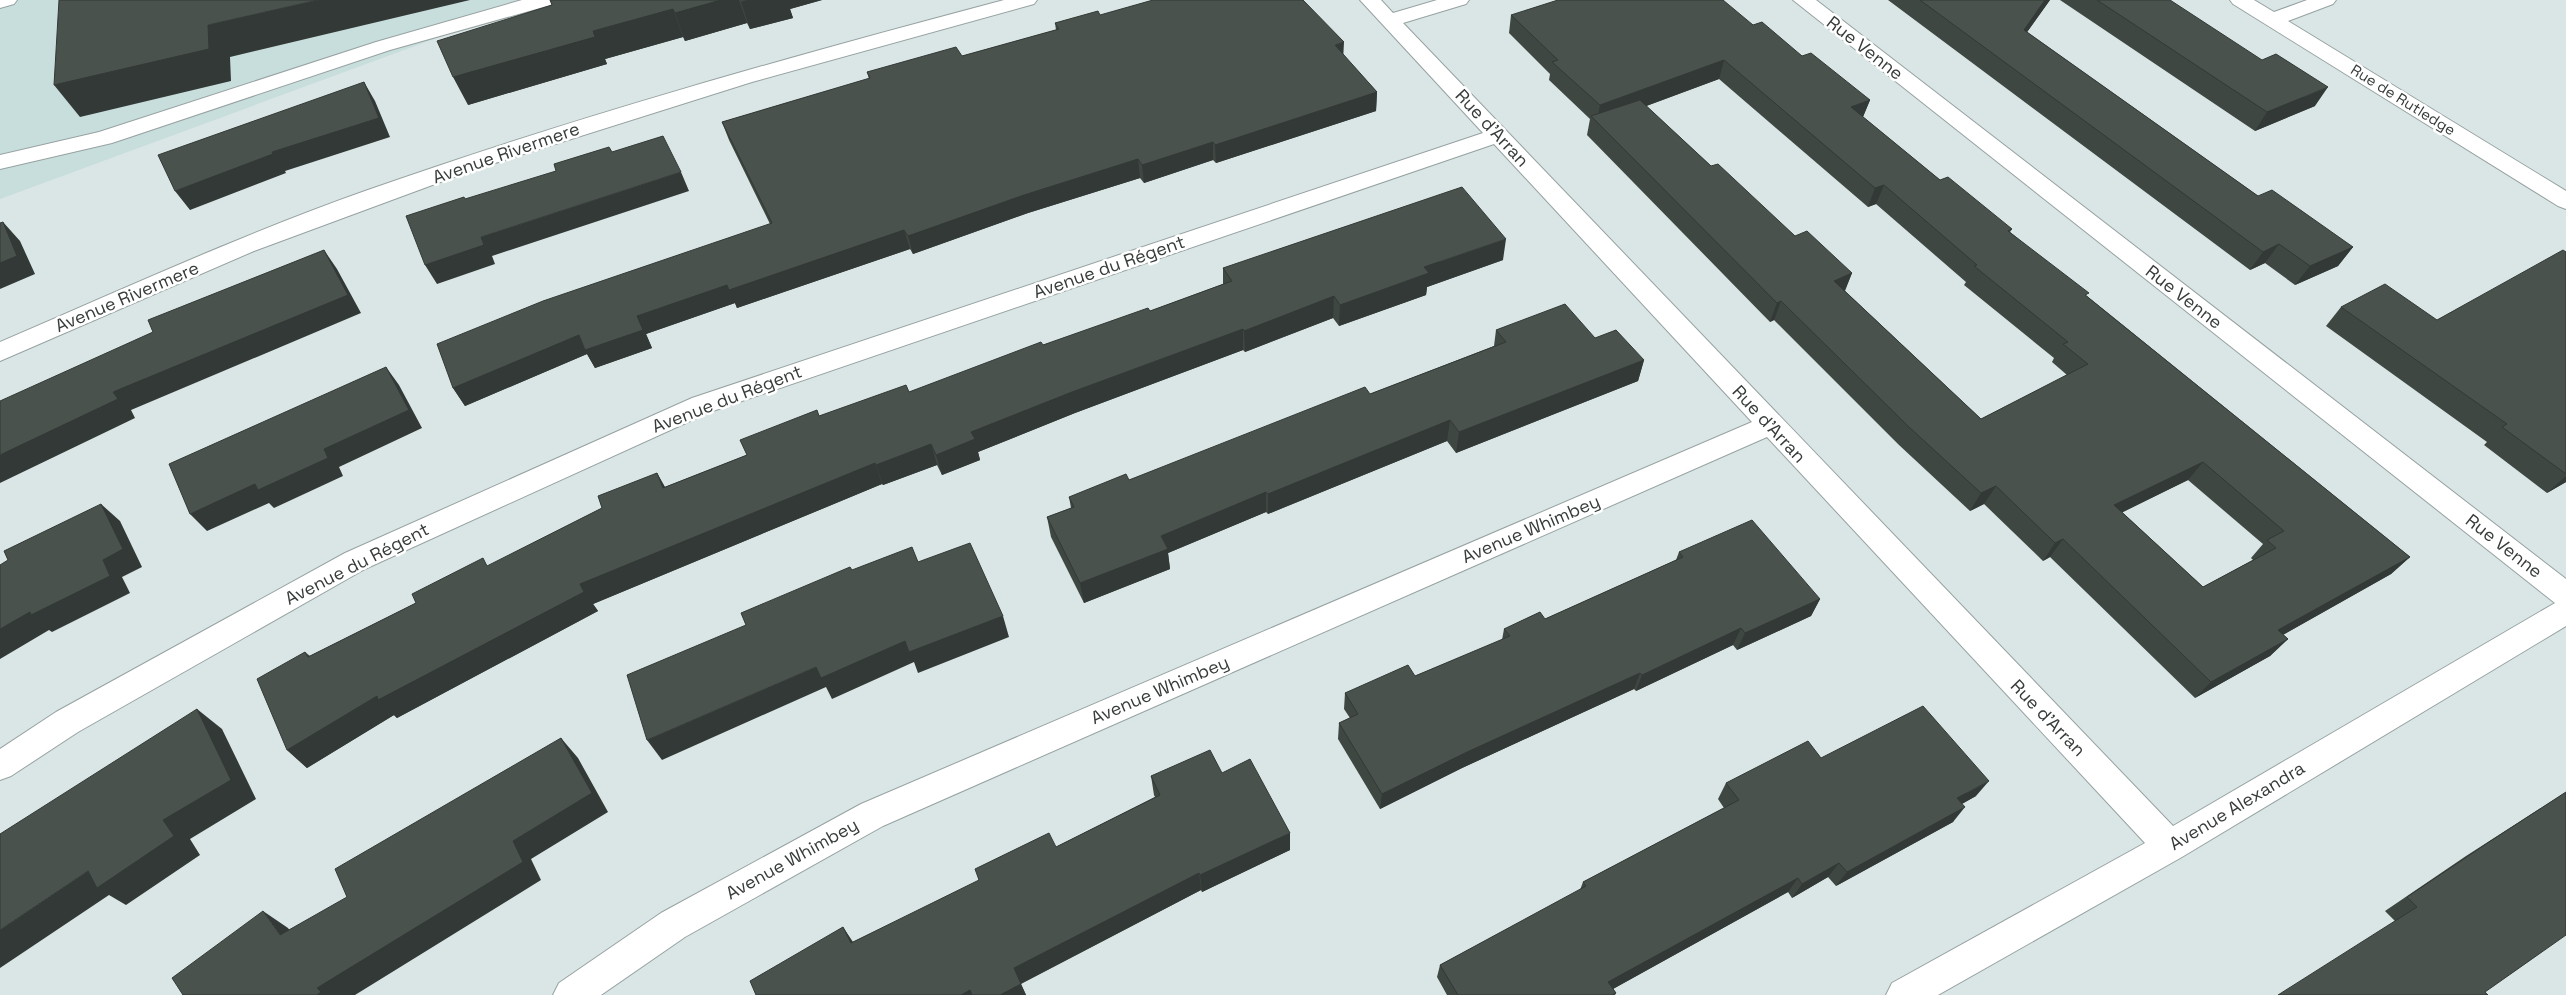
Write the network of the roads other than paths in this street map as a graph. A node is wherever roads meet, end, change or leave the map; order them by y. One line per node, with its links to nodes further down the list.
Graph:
1 (7, 0): 9 (street)
2 (547, 0): 13 (street)
3 (1028, 0): 15 (street, Avenue Rivermere)
4 (1370, 0): 10 (street, Rue d'Arran)
5 (1459, 0): 10 (street)
6 (1803, 0): 17 (street, Rue Venne)
7 (2240, 0): 11 (street, Rue de Rutledge)
8 (2326, 0): 11 (street)
9 (0, 2)
10 (1390, 20): 12 (street, Rue d'Arran)
11 (2272, 20): 14 (street, Rue de Rutledge)
12 (1498, 135): 16 (street, Rue d'Arran); 19 (street, Avenue du Régent)
13 (0, 162)
14 (2566, 201)
15 (0, 352)
16 (1770, 425): 20 (street, Rue d'Arran); 21 (street, Avenue Whimbey)
17 (2566, 595)
18 (2566, 611): 20 (street, Avenue Alexandra)
19 (0, 766)
20 (2170, 846): 22 (street, Avenue Alexandra)
21 (571, 995)
22 (1904, 995)

